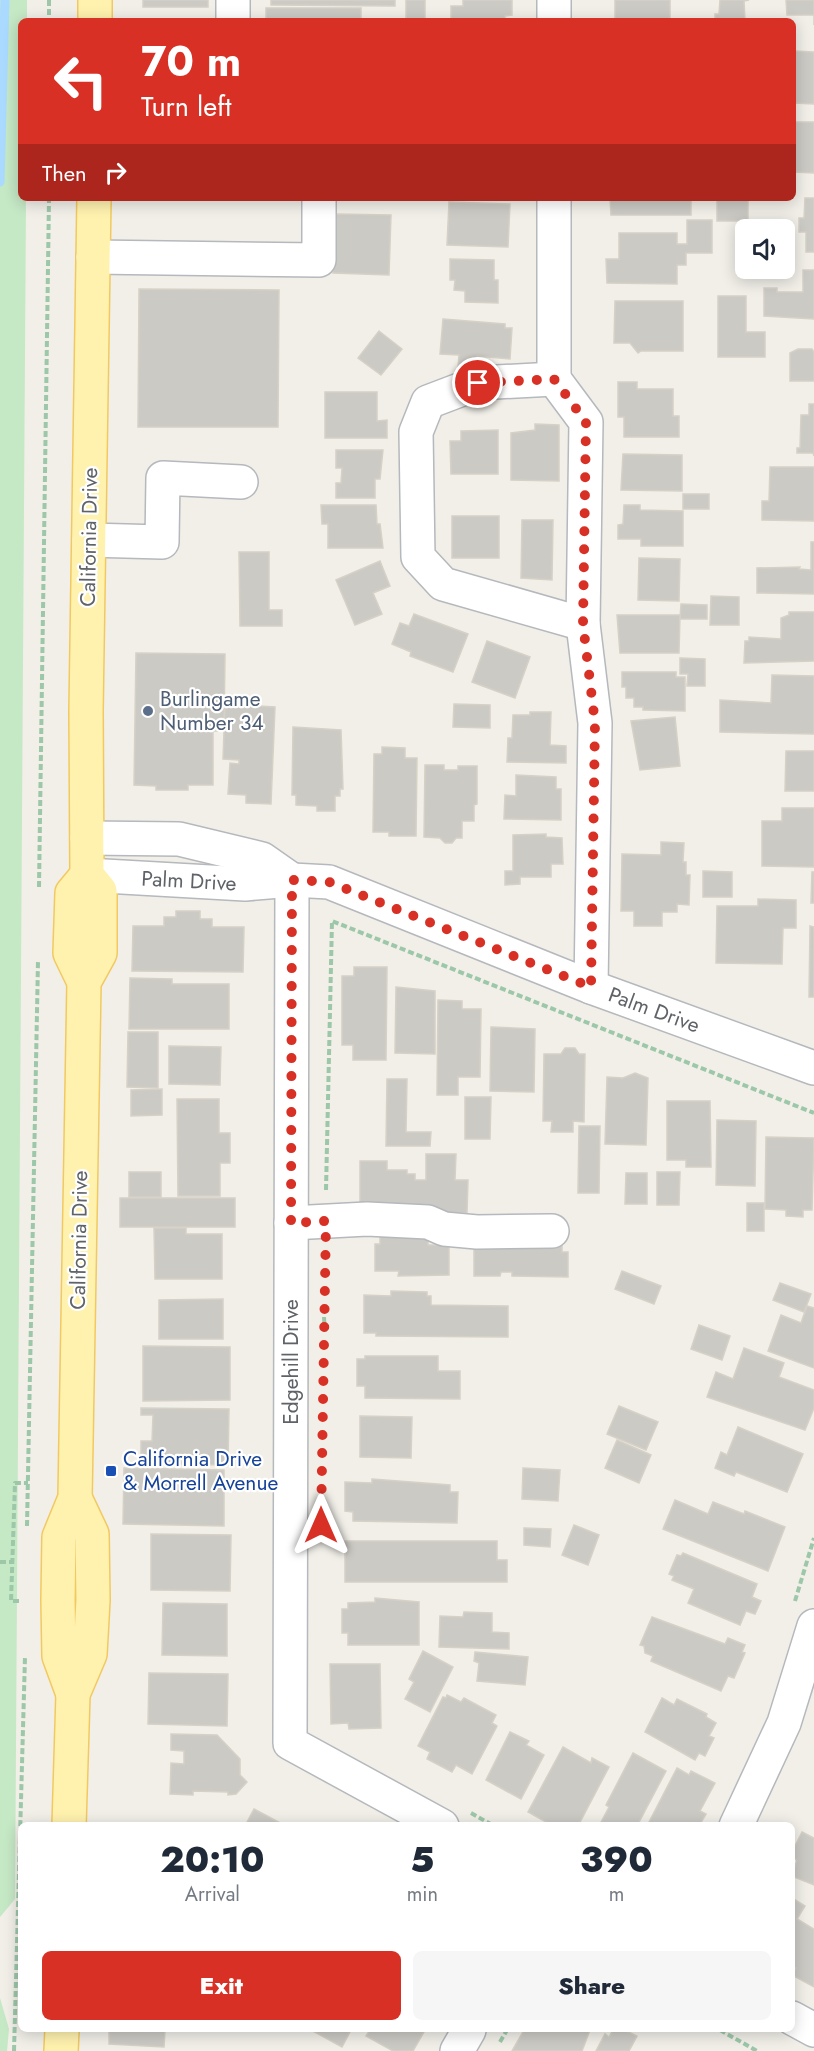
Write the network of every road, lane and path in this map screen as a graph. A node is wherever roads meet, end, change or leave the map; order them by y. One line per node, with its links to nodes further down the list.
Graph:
1 (48, 0): 5 (path)
2 (95, 0): 6 (main road)
3 (233, 0): 7 (street)
4 (554, 0): 8 (street)
5 (49, 18)
6 (95, 18)
7 (233, 18)
8 (554, 18)
9 (49, 201): 21 (path)
10 (94, 201): 13 (main road, California Drive)
11 (319, 201): 13 (street)
12 (554, 201): 14 (street)
13 (93, 257): 16 (main road, California Drive)
14 (554, 379): 17 (street); 17 (street)
15 (241, 482): 16 (street)
16 (89, 540): 18 (main road, California Drive)
17 (583, 624): 23 (street)
18 (87, 838): 19 (main road, California Drive); 20 (street, Palm Drive)
19 (87, 875): 20 (street, Palm Drive); 40 (main road, California Drive)
20 (292, 880): 23 (street, Palm Drive); 27 (street, Edgehill Drive)
21 (39, 891)
22 (38, 951): 31 (path)
23 (591, 987): 24 (street, Palm Drive)
24 (814, 1068)
25 (814, 1113): 26 (path)
26 (326, 1221): 27 (street); 28 (street)
27 (291, 1223): 38 (street, Edgehill Drive)
28 (552, 1231)
29 (324, 1306): 30 (path)
30 (323, 1342)
31 (28, 1483): 32 (path); 34 (path)
32 (27, 1530)
33 (0, 1562): 34 (path)
34 (13, 1562): 35 (path)
35 (19, 1601)
36 (814, 1626): 42 (street)
37 (25, 1647): 39 (path)
38 (454, 1818): 41 (path)
39 (20, 1822)
40 (69, 1822)
41 (474, 1822)
42 (738, 1822)
43 (18, 1904): 49 (path)
44 (795, 2020): 45 (street)
45 (814, 2030)
46 (62, 2032): 50 (main road)
47 (468, 2032): 51 (street)
48 (724, 2032): 52 (path)
49 (14, 2051)
50 (61, 2051)
51 (457, 2051)
52 (757, 2051)

